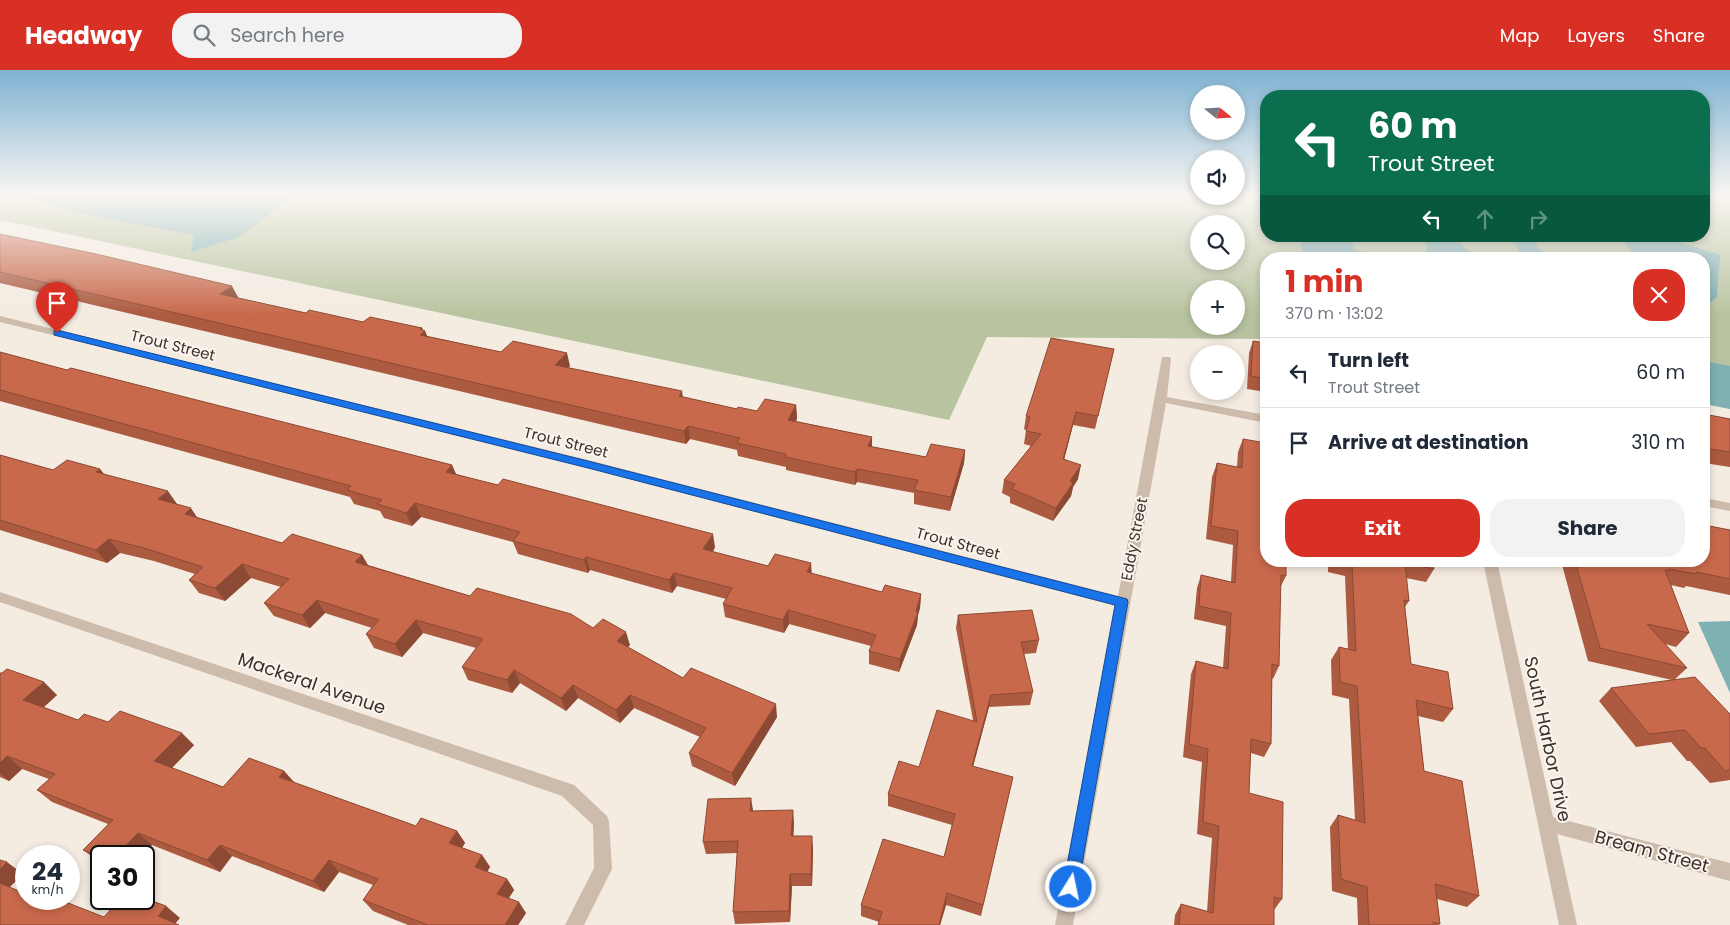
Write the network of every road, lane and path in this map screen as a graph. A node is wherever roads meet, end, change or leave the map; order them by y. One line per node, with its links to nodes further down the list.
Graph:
1 (0, 319): 9 (street, Trout Street)
2 (1166, 358): 3 (street, Eddy Street)
3 (1161, 399): 4 (street); 9 (street, Eddy Street)
4 (1260, 418)
5 (1710, 503): 6 (street)
6 (1730, 507)
7 (1491, 567): 10 (street, South Harbor Drive)
8 (0, 597): 12 (street, Mackeral Avenue)
9 (1122, 602): 13 (street, Eddy Street)
10 (1546, 823): 11 (street, Bream Street); 14 (street, South Harbor Drive)
11 (1730, 872)
12 (574, 925)
13 (1064, 925)
14 (1568, 925)

